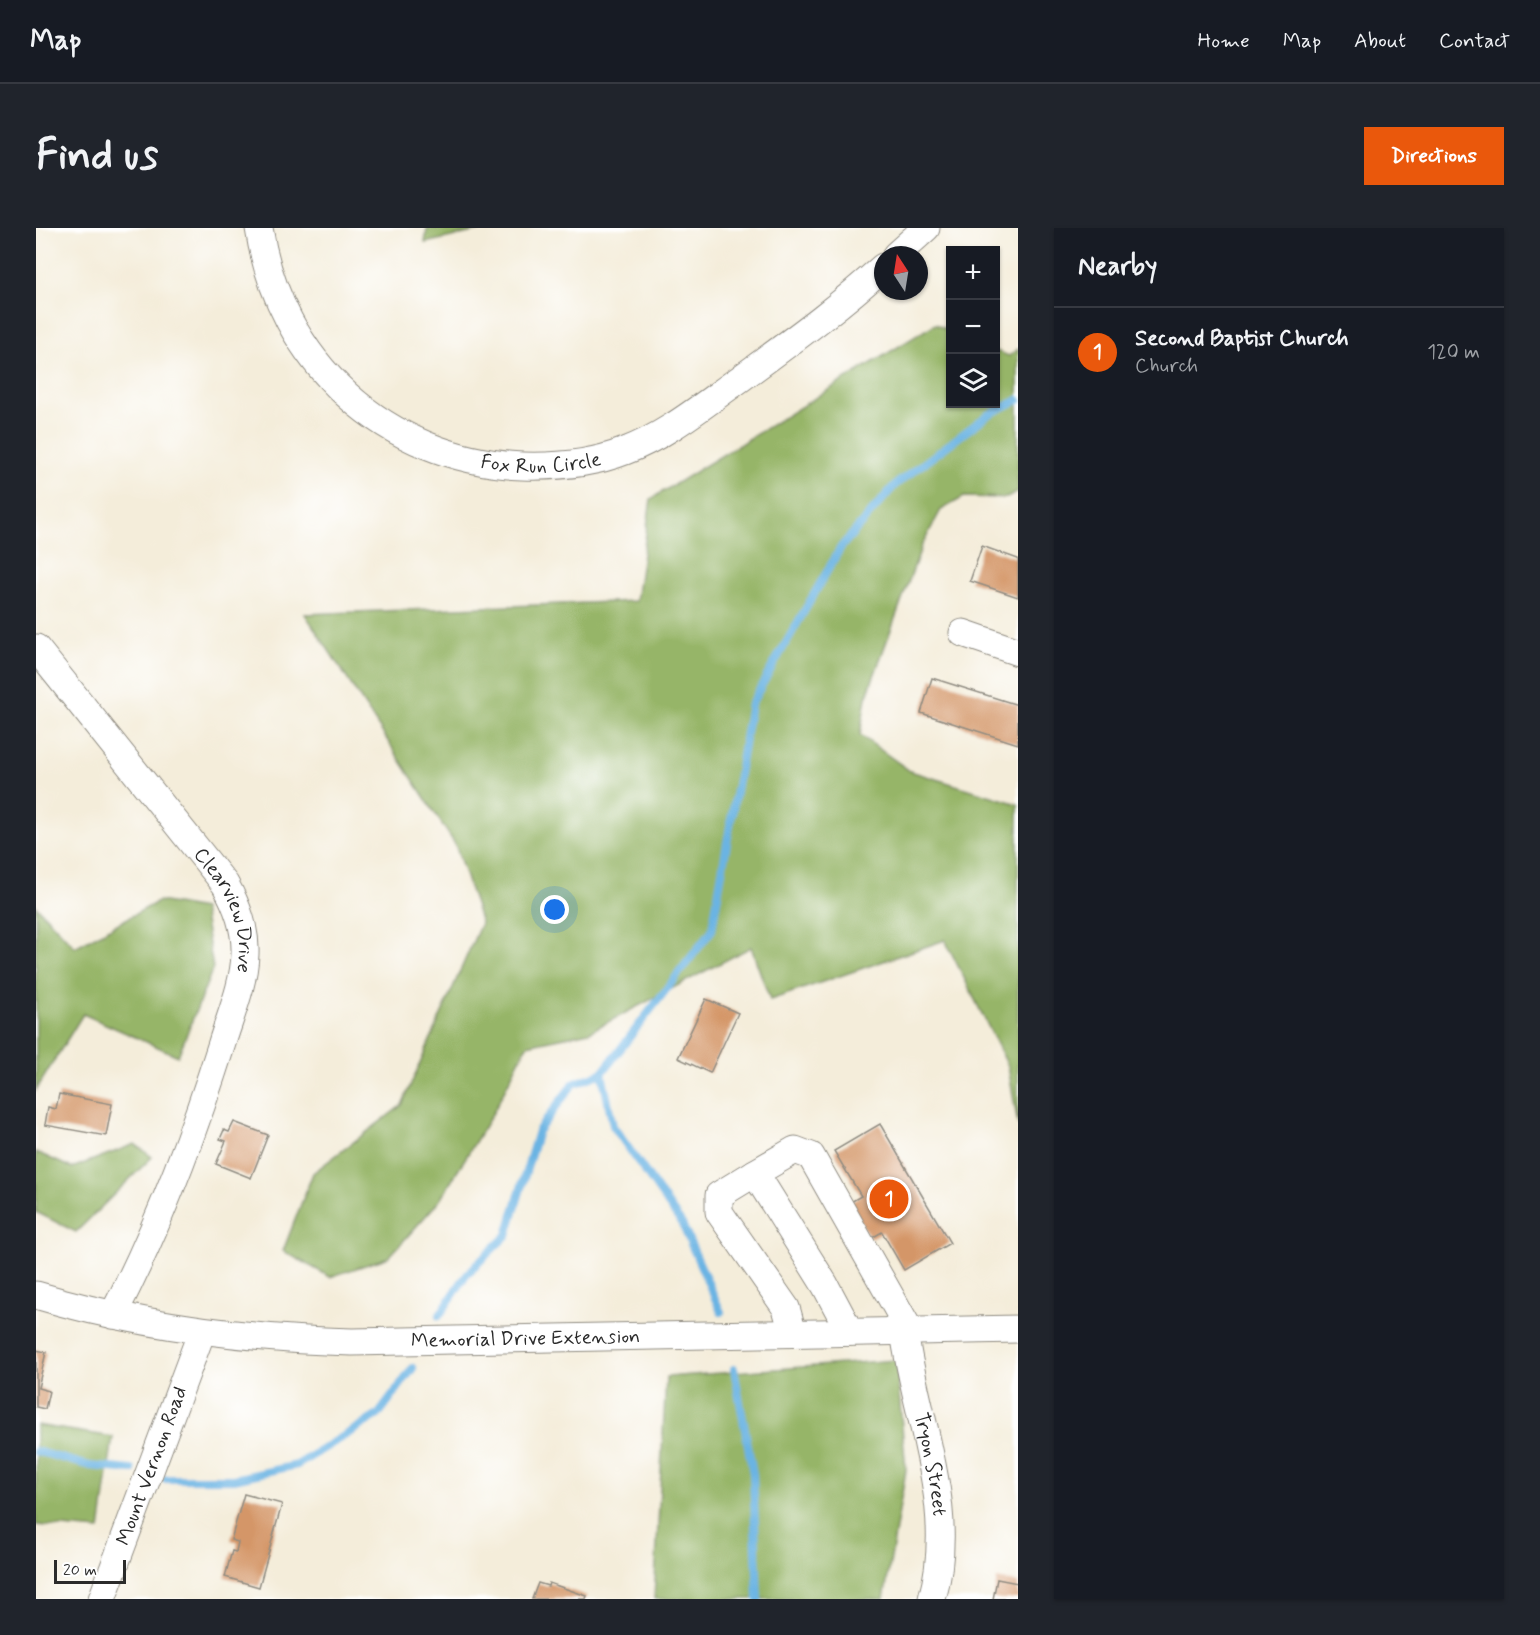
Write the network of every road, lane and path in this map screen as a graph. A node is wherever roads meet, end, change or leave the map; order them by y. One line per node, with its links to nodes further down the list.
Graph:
1 (259, 228): 4 (street, Fox Run Circle)
2 (926, 228): 3 (street)
3 (906, 246)
4 (874, 275)
5 (963, 633): 7 (street)
6 (36, 648): 10 (street, Clearview Drive)
7 (1018, 652)
8 (755, 1173): 13 (street); 14 (street); 15 (street)
9 (36, 1295): 10 (street, Memorial Drive Extension)
10 (113, 1315): 12 (street, Memorial Drive Extension)
11 (1018, 1329): 13 (street, Memorial Drive Extension)
12 (202, 1331): 15 (street, Memorial Drive Extension); 16 (street, Mount Vernon Road)
13 (907, 1331): 14 (street, Memorial Drive Extension); 17 (street, Tryon Street)
14 (850, 1332): 15 (street, Memorial Drive Extension)
15 (793, 1333)
16 (102, 1599)
17 (932, 1599)

